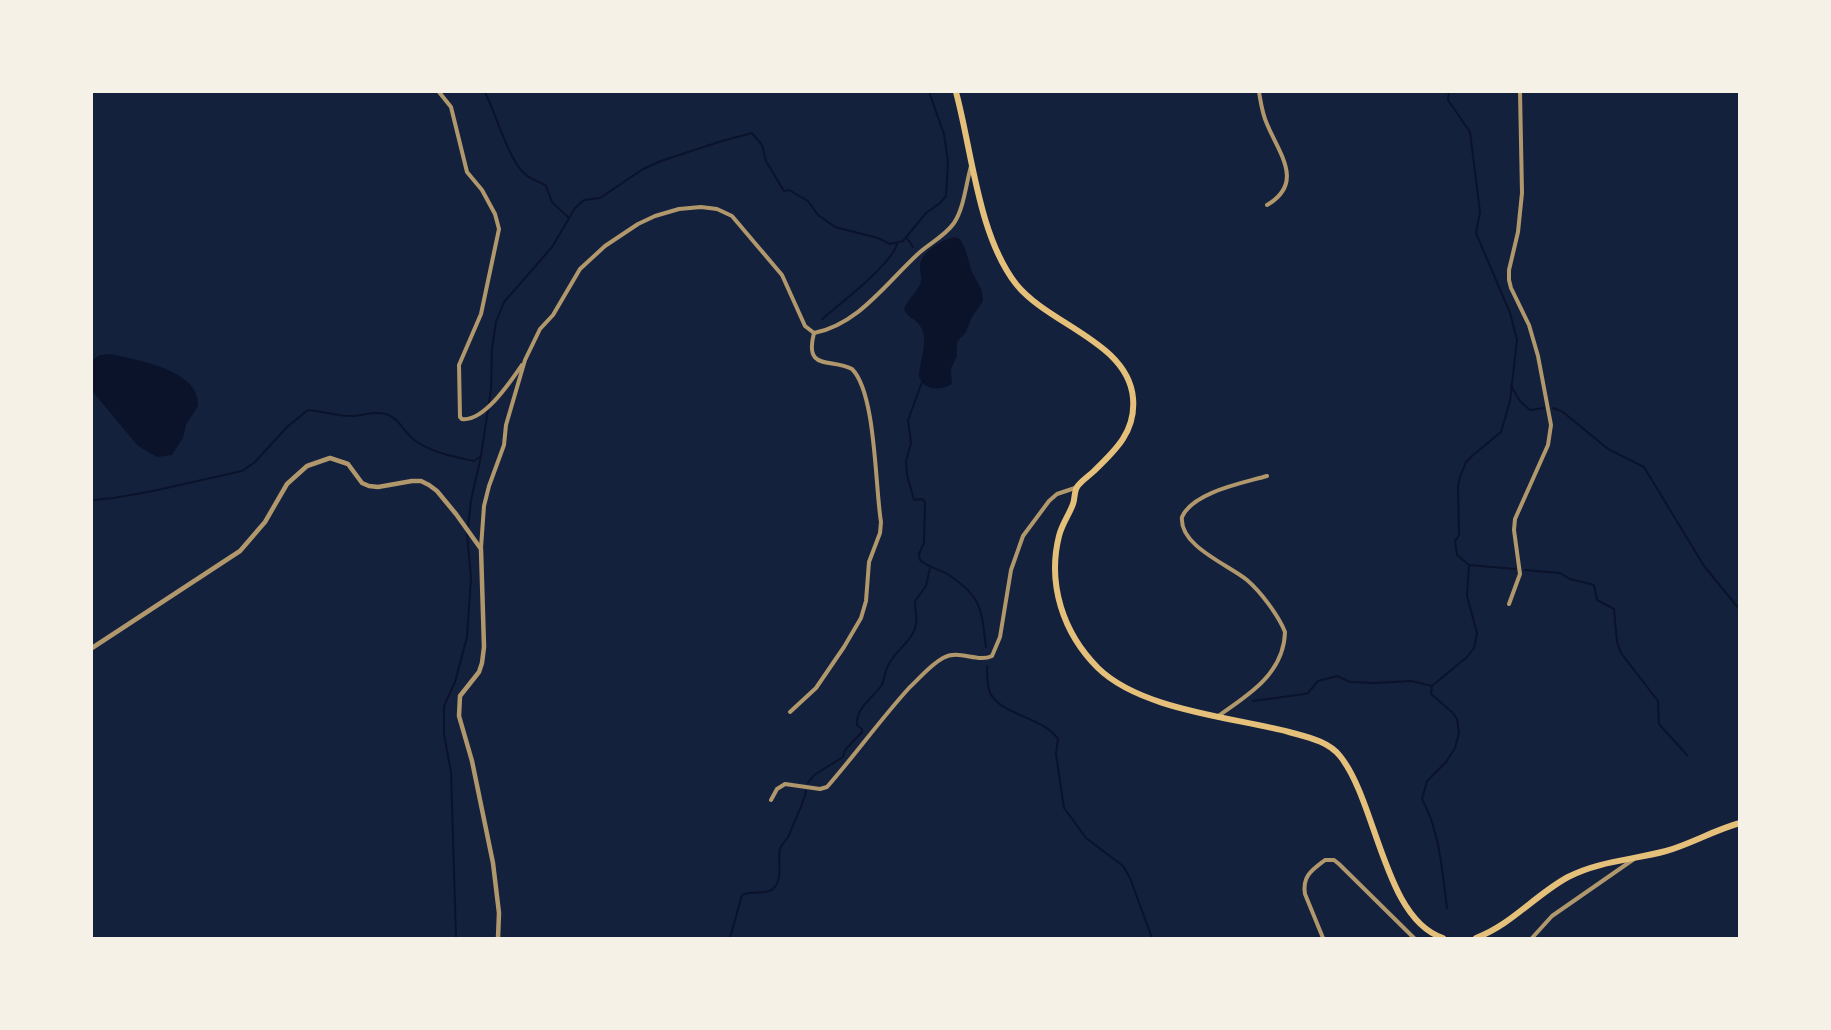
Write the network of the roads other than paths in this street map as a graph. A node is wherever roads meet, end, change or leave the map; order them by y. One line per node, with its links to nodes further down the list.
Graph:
1 (439, 92): 8 (street)
2 (956, 92): 5 (main road)
3 (1259, 92): 6 (street)
4 (1520, 92): 12 (street)
5 (972, 162): 7 (street); 10 (main road)
6 (1267, 205)
7 (814, 333): 8 (street); 14 (street)
8 (525, 360): 11 (street)
9 (1267, 476): 15 (street)
10 (1076, 488): 15 (main road); 16 (street)
11 (481, 549): 13 (street); 19 (street)
12 (1509, 604)
13 (92, 648)
14 (790, 712)
15 (1217, 716): 22 (main road)
16 (771, 800)
17 (1740, 823): 18 (main road)
18 (1634, 859): 23 (main road); 24 (street)
19 (498, 939)
20 (1323, 939): 21 (street)
21 (1414, 939)
22 (1443, 939)
23 (1476, 939)
24 (1532, 939)

